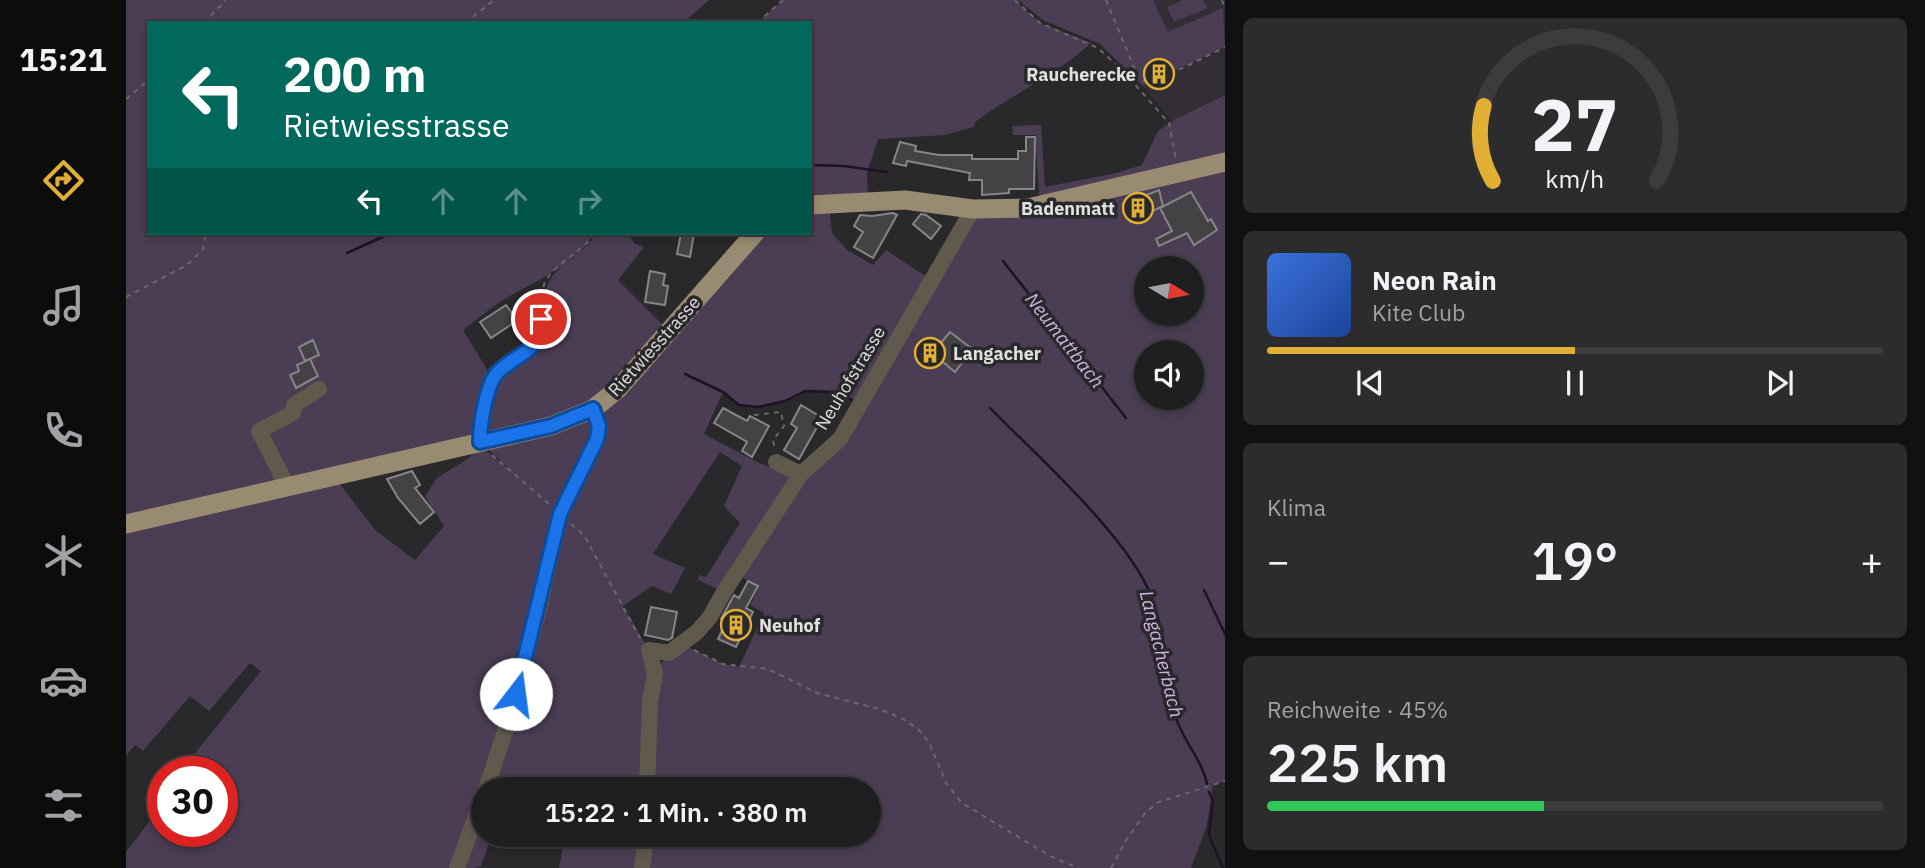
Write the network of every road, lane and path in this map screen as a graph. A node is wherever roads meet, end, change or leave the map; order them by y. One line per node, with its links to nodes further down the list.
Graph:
1 (226, 0): 8 (path)
2 (495, 0): 9 (path)
3 (783, 0): 10 (path)
4 (1015, 0): 13 (path)
5 (1107, 0): 12 (path)
6 (1222, 0): 7 (path)
7 (1225, 9)
8 (206, 21)
9 (468, 21)
10 (759, 21)
11 (1225, 47): 12 (path)
12 (1133, 65): 13 (path)
13 (1124, 72): 17 (path)
14 (147, 81): 15 (path)
15 (126, 99)
16 (1225, 162): 17 (main road)
17 (1178, 174): 19 (main road)
18 (812, 205): 19 (main road)
19 (973, 209): 31 (street, Neuhofstrasse)
20 (206, 235): 23 (path)
21 (594, 235): 25 (path)
22 (753, 235): 27 (main road, Rietwiesstrasse)
23 (126, 297)
24 (521, 318): 25 (street)
25 (541, 319): 29 (street)
26 (319, 389): 32 (street)
27 (593, 409): 29 (main road, Rietwiesstrasse); 33 (street)
28 (754, 415): 30 (path)
29 (480, 442): 32 (main road, Rietwiesstrasse); 33 (path)
30 (776, 457): 31 (street)
31 (801, 474): 35 (street, Neuhofstrasse)
32 (288, 486): 34 (main road, Rietwiesstrasse)
33 (560, 514): 36 (path); 38 (street)
34 (126, 524)
35 (675, 649): 36 (street); 37 (street, Neuhofstrasse); 45 (path)
36 (649, 650): 37 (street, Neuhofstrasse)
37 (655, 674): 39 (street, Neuhofstrasse)
38 (489, 777)
39 (647, 777)
40 (1225, 781): 46 (path)
41 (471, 830): 43 (street)
42 (645, 847): 44 (street)
43 (457, 868)
44 (642, 868)
45 (1079, 868)
46 (1111, 868)

